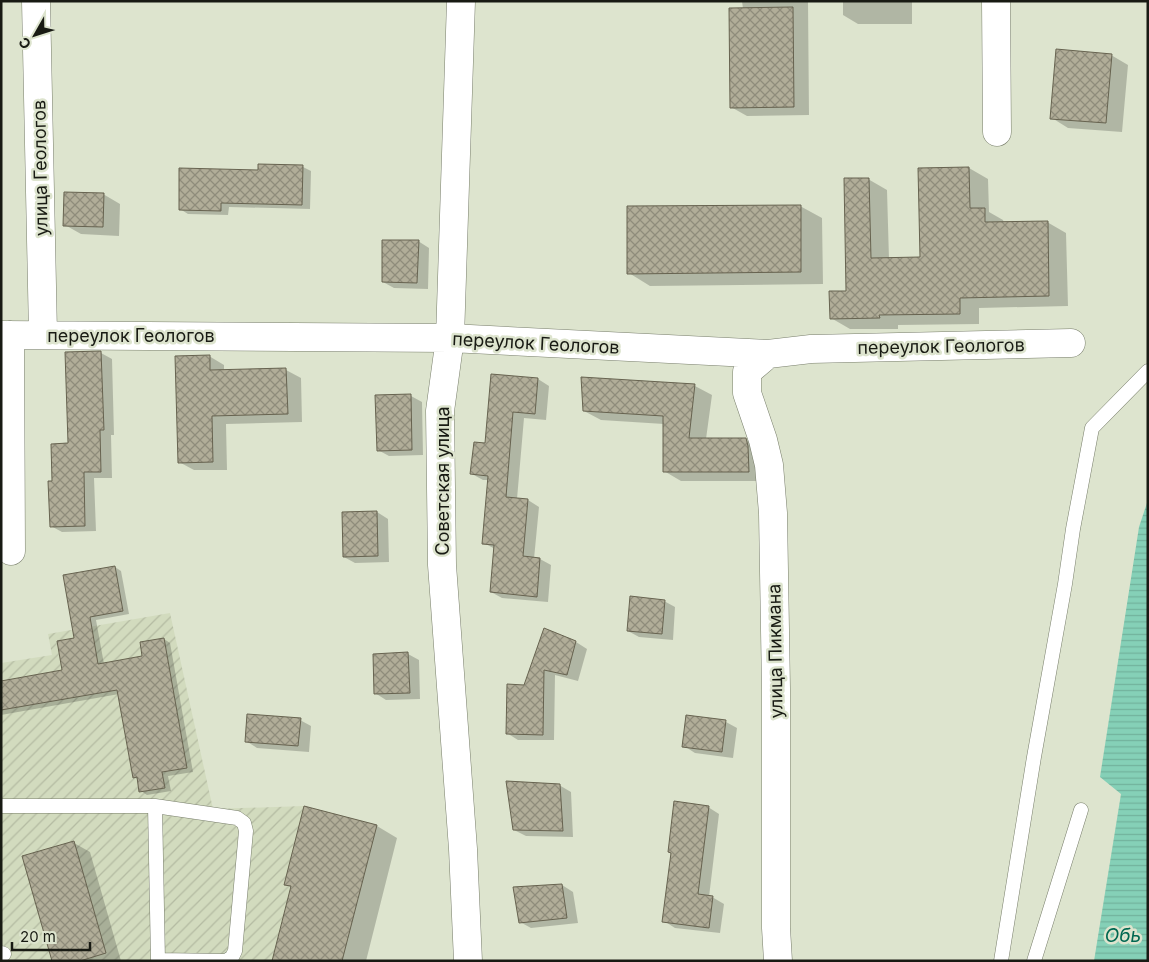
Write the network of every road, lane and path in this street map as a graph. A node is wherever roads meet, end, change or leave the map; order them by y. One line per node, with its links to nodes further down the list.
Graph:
1 (36, 1): 5 (street, улица Геологов)
2 (461, 1): 7 (street, Советская улица)
3 (996, 1): 4 (street)
4 (997, 132)
5 (43, 334): 6 (street, переулок Геологов); 7 (street, переулок Геологов)
6 (6, 335): 11 (street)
7 (450, 338): 9 (street, переулок Геологов); 16 (street, Советская улица)
8 (1070, 343): 9 (street, переулок Геологов)
9 (768, 354): 17 (street, улица Пикмана)
10 (1148, 371): 18 (lane)
11 (11, 551)
12 (1, 806): 13 (lane)
13 (155, 806): 15 (lane); 15 (lane)
14 (1081, 810): 19 (lane)
15 (158, 960)
16 (468, 961)
17 (778, 961)
18 (1001, 961)
19 (1034, 961)

